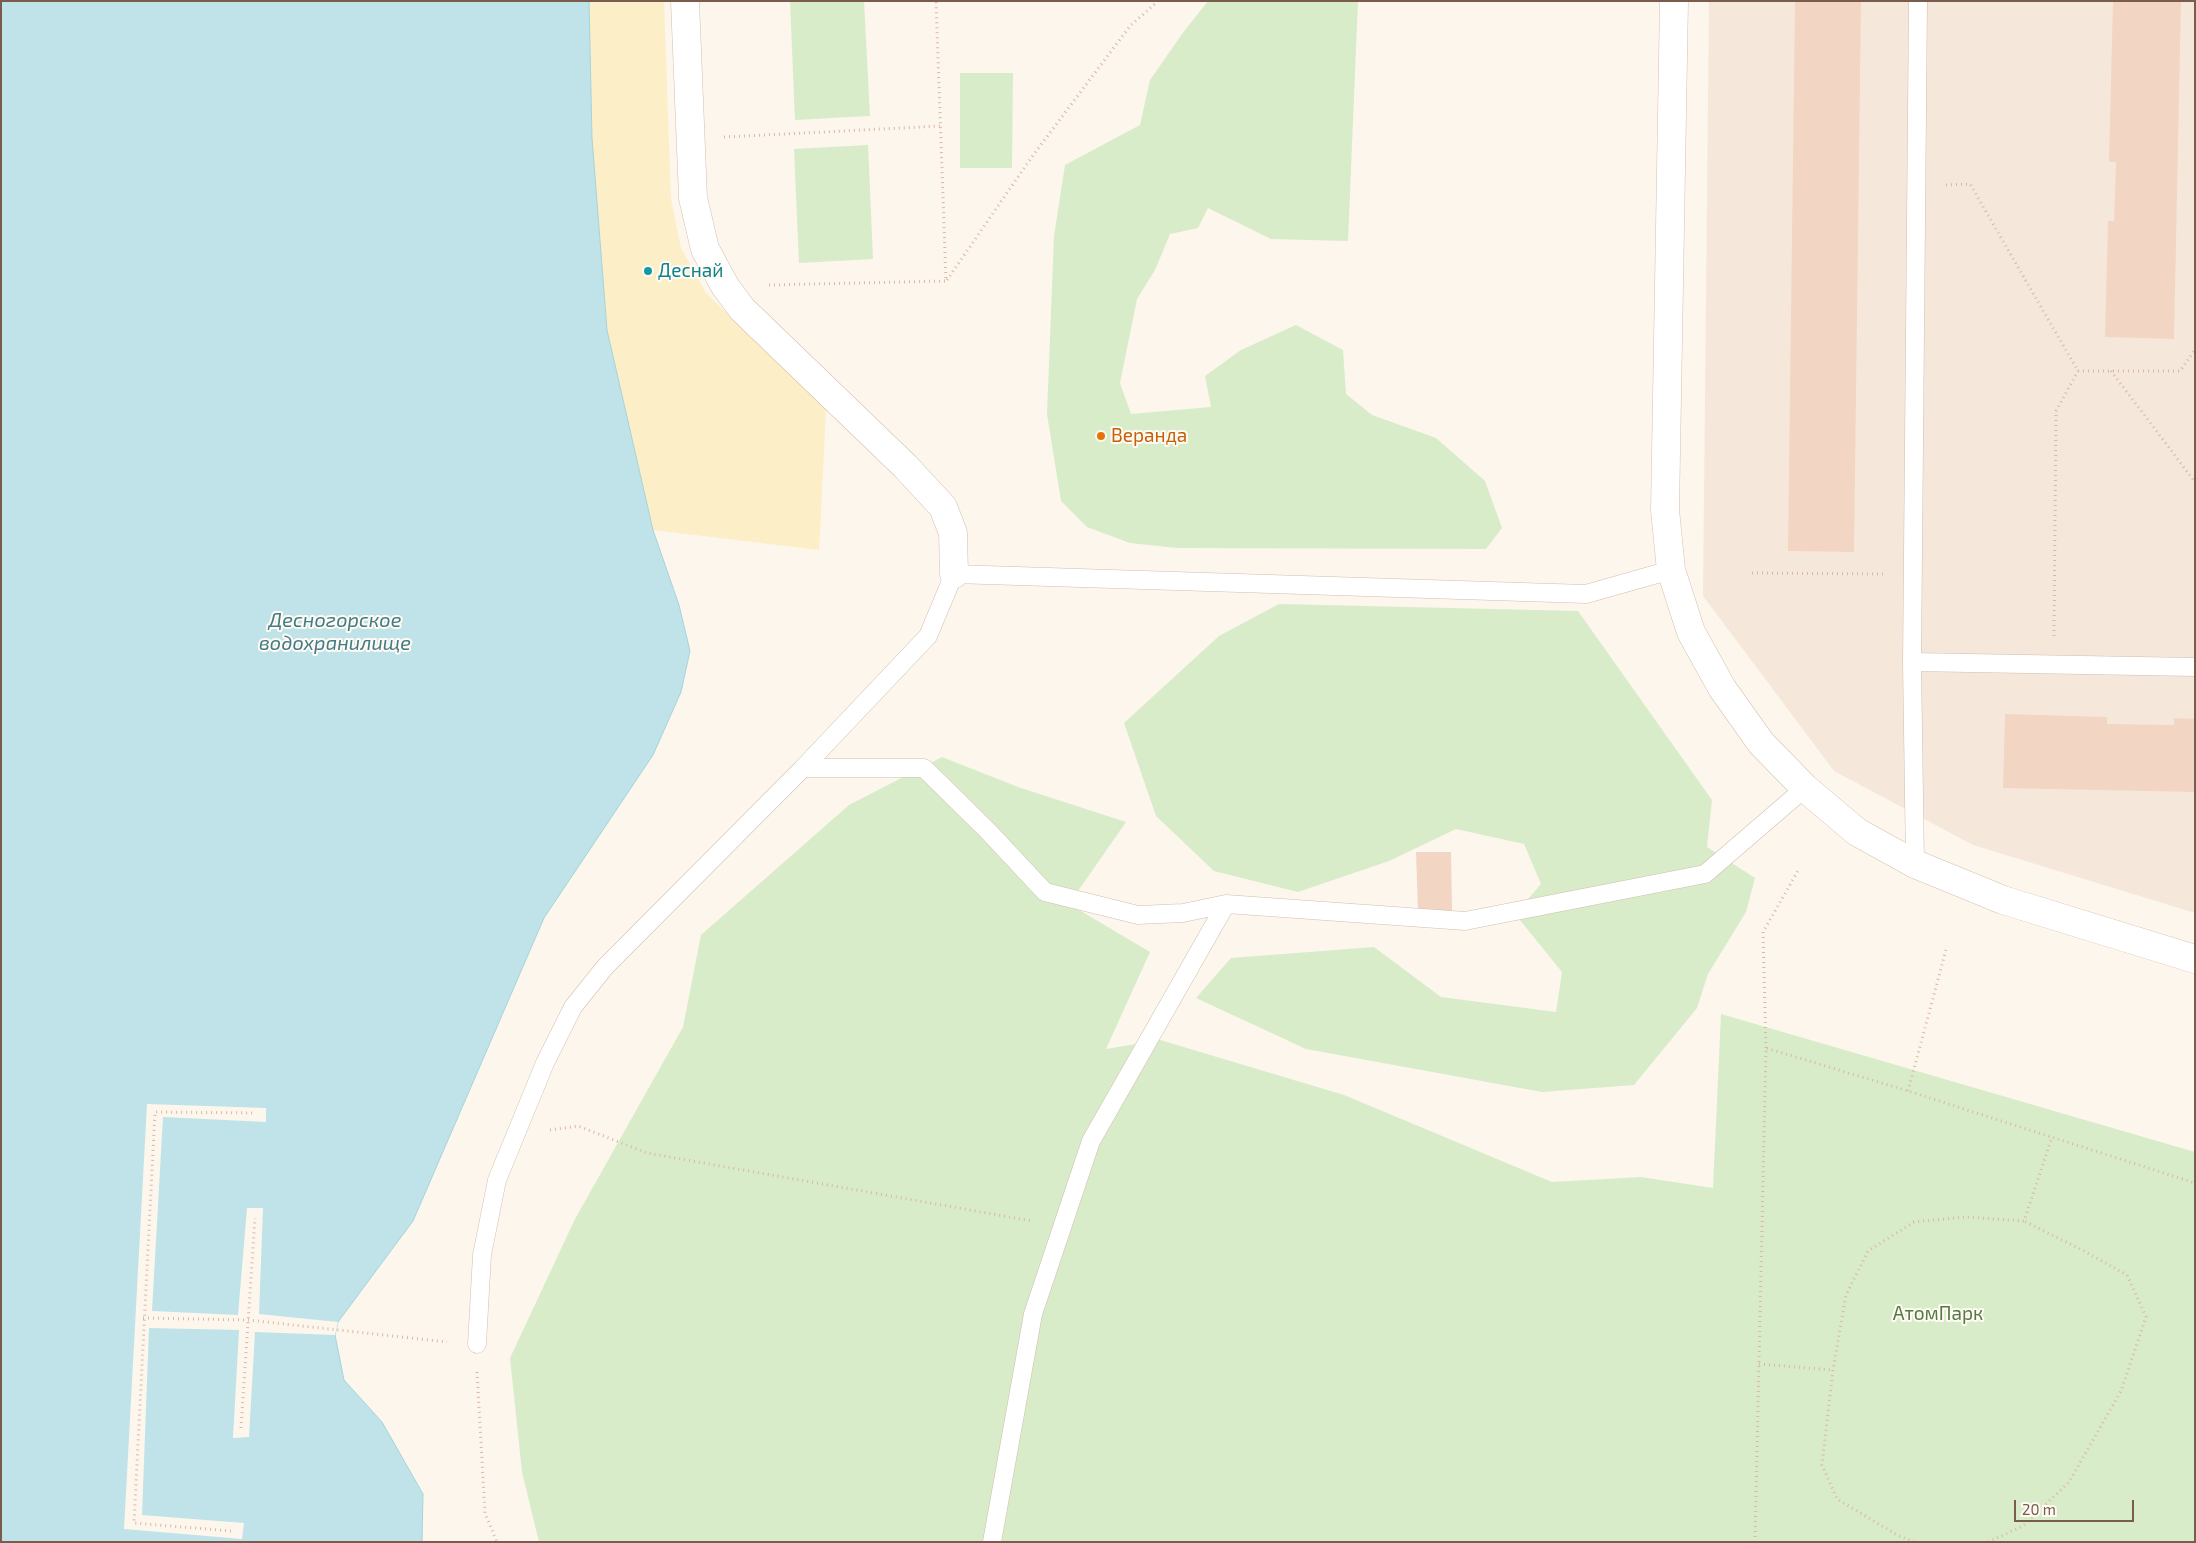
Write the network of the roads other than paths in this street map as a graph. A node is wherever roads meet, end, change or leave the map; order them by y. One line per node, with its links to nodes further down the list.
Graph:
1 (685, 1): 5 (street)
2 (1674, 1): 4 (street)
3 (1918, 1): 6 (lane)
4 (1671, 570): 5 (lane); 9 (street)
5 (954, 574): 8 (lane)
6 (1912, 662): 7 (lane); 10 (lane)
7 (2195, 667)
8 (803, 768): 11 (lane); 13 (lane)
9 (1805, 788): 10 (street); 11 (lane)
10 (1915, 864): 12 (street)
11 (1226, 904): 14 (lane)
12 (2195, 959)
13 (476, 1344)
14 (992, 1542)

